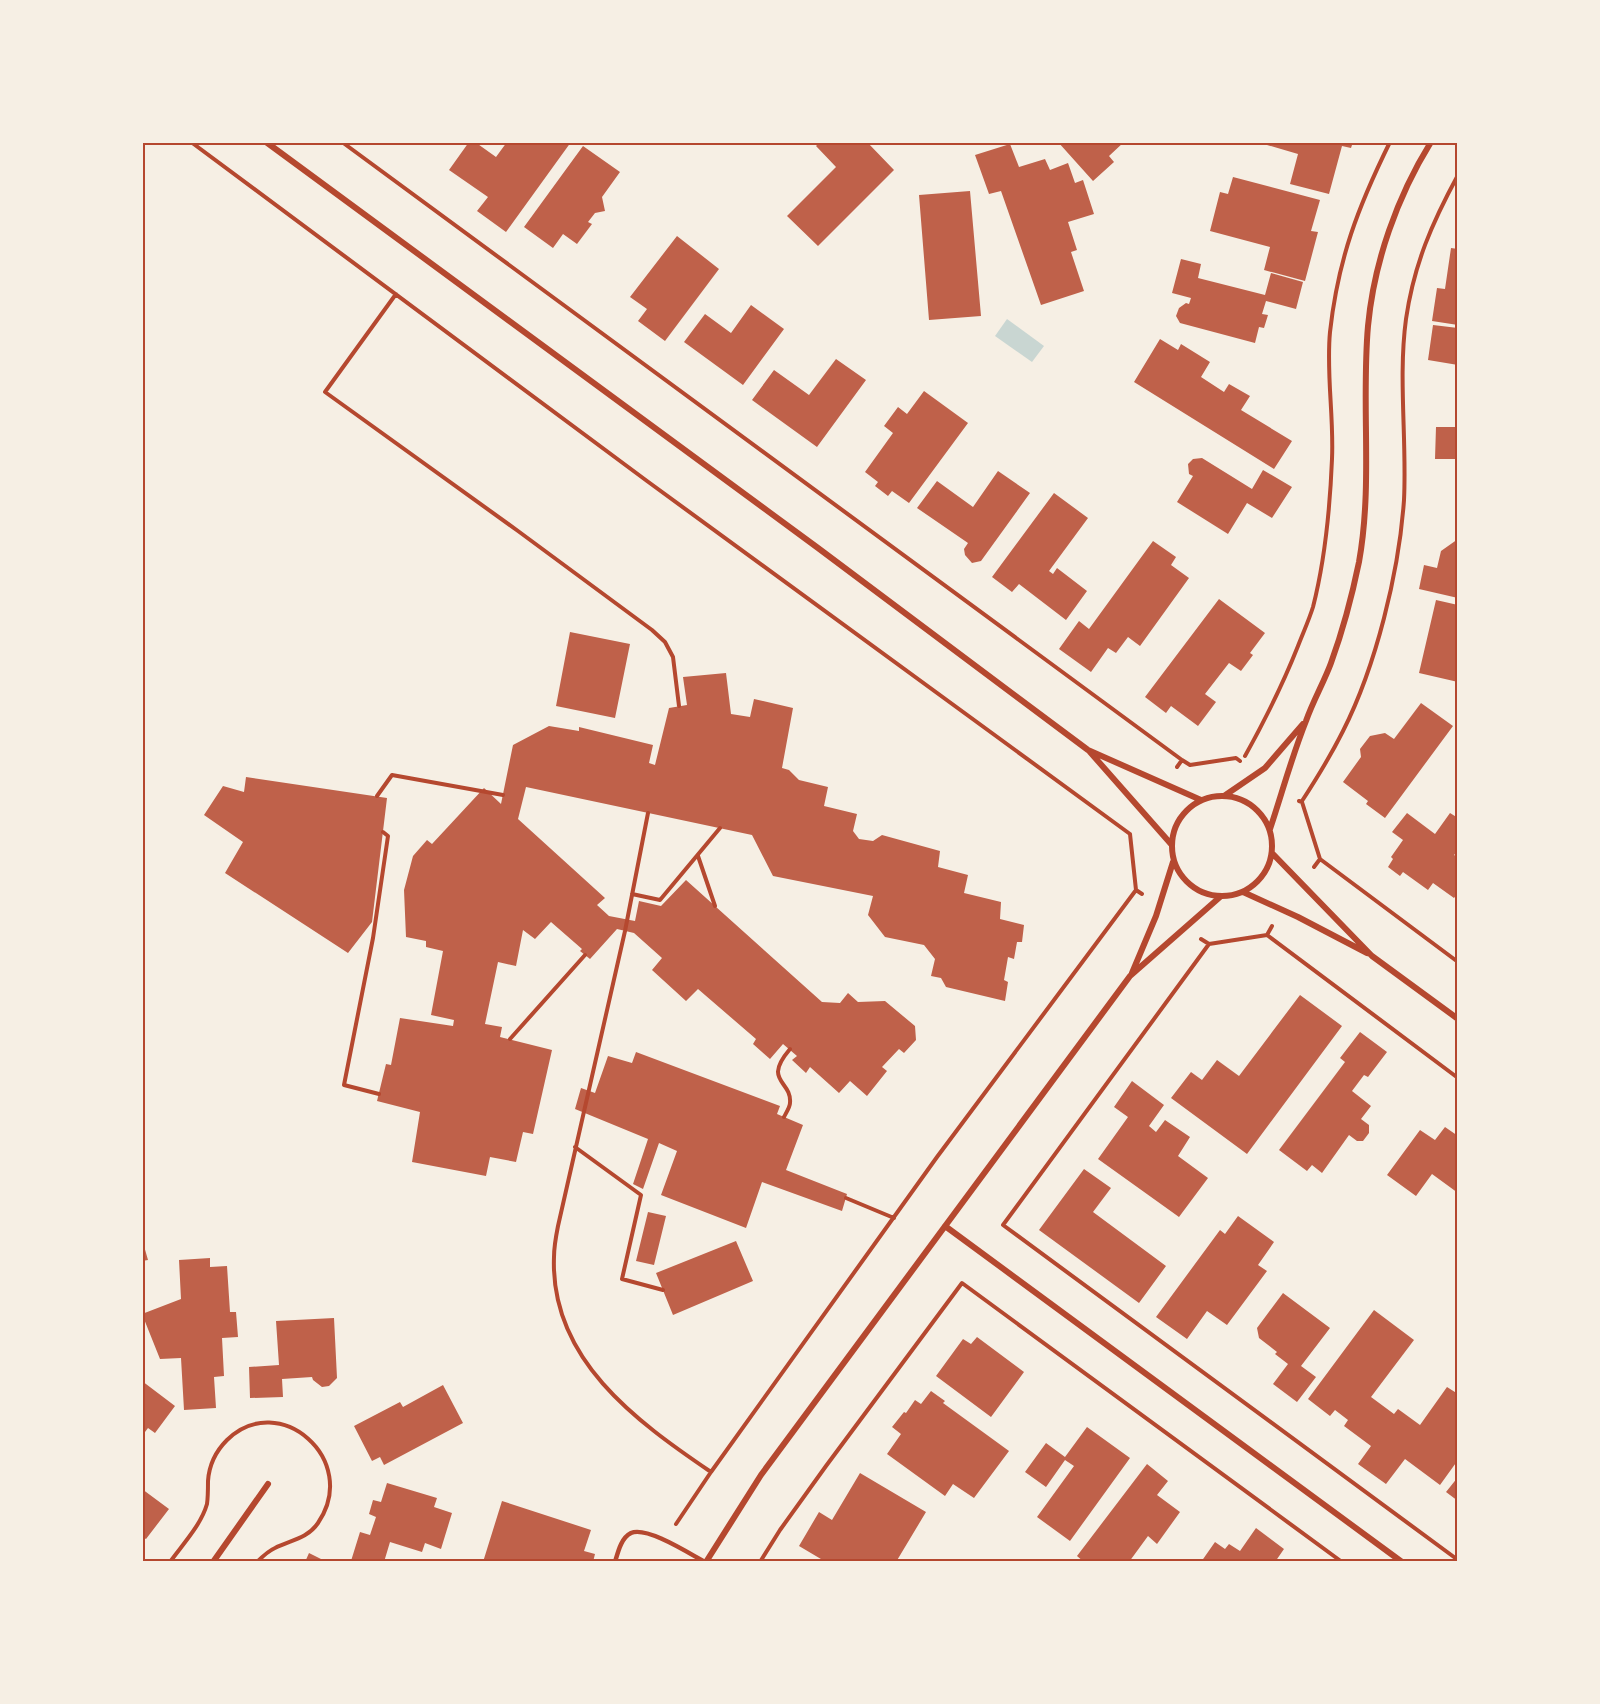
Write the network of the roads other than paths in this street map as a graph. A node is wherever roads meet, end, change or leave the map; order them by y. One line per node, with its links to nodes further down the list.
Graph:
1 (267, 142): 4 (street)
2 (1431, 142): 3 (street)
3 (1305, 722): 5 (street); 7 (street)
4 (1088, 750): 6 (street); 8 (street)
5 (1224, 796): 6 (street); 7 (street)
6 (1201, 800): 8 (street)
7 (1270, 829): 9 (street)
8 (1171, 844): 10 (street)
9 (1272, 853): 11 (street); 13 (street)
10 (1173, 862): 12 (street); 14 (street)
11 (1243, 892): 12 (street); 13 (street)
12 (1220, 897): 14 (street)
13 (1372, 956): 15 (street)
14 (1130, 976): 16 (street)
15 (1458, 1019)
16 (945, 1226): 20 (street); 21 (street)
17 (268, 1484): 18 (street)
18 (213, 1562)
19 (615, 1562): 20 (lane)
20 (706, 1562)
21 (1402, 1562)

